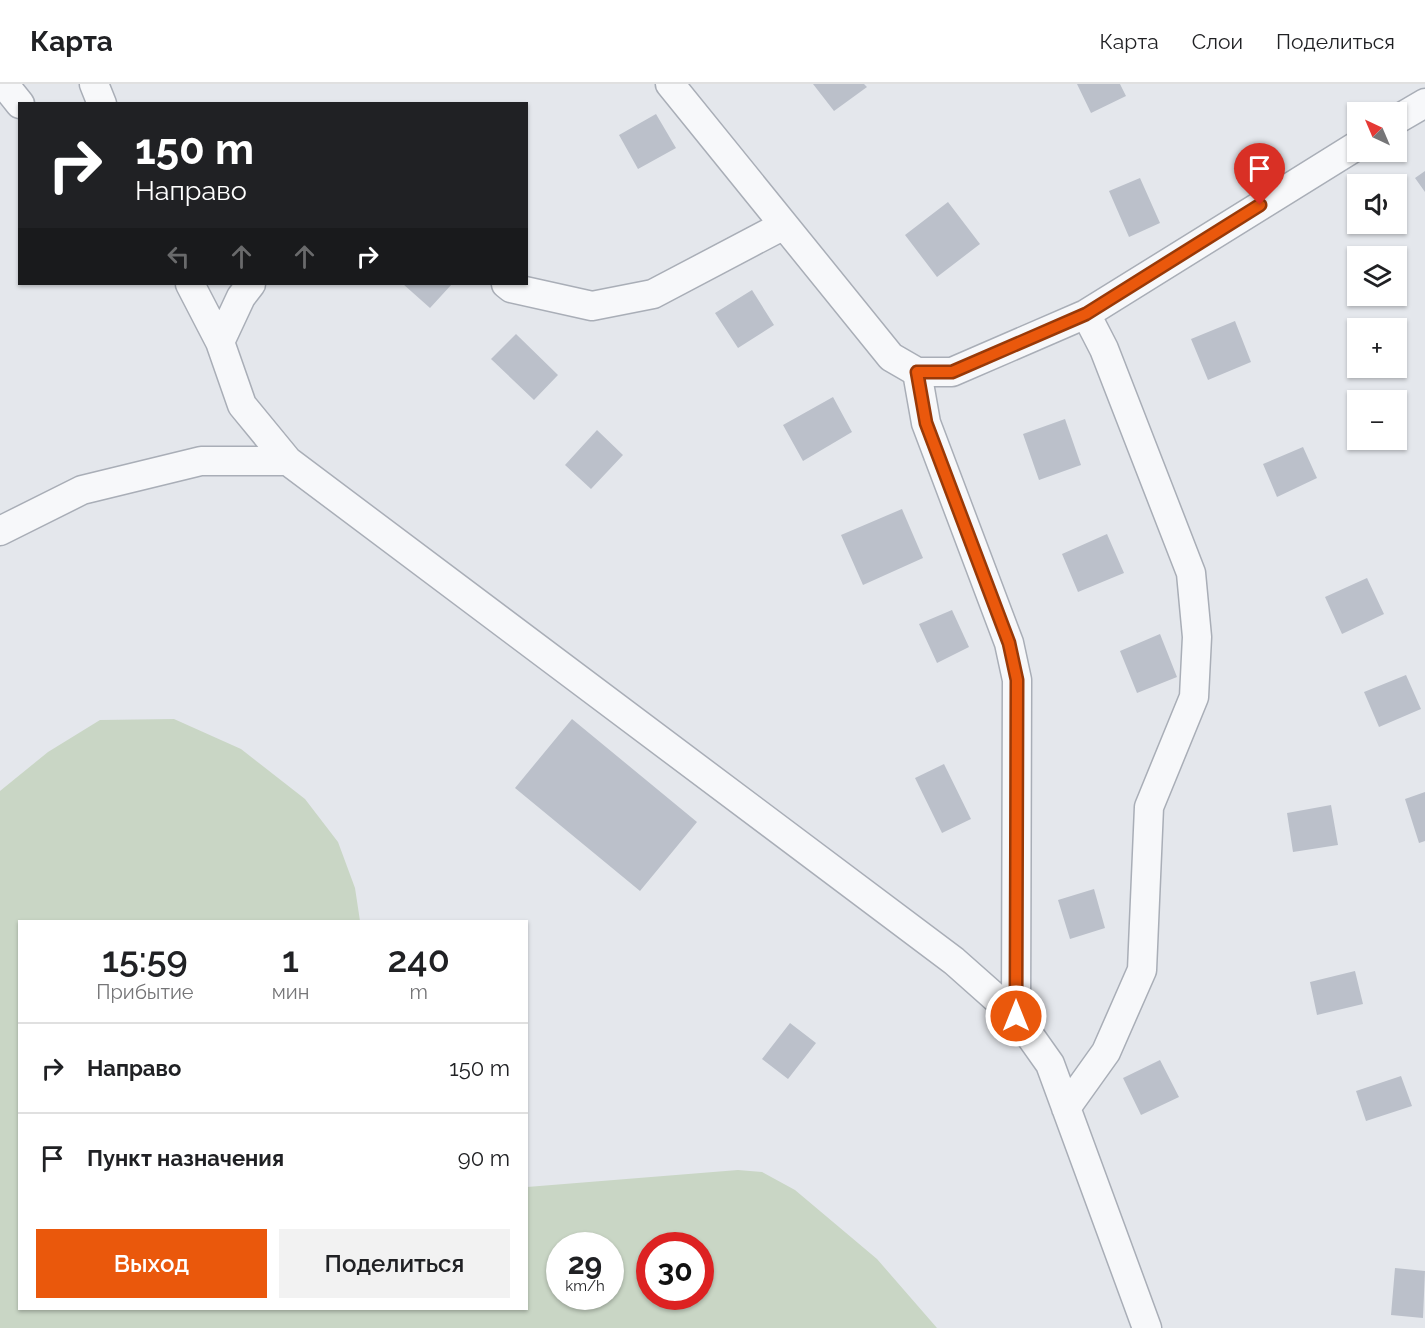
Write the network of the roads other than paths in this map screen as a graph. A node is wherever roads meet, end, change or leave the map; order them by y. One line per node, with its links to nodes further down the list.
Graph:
1 (4, 84): 4 (street)
2 (94, 84): 5 (street)
3 (670, 84): 9 (street)
4 (18, 102)
5 (101, 102)
6 (1425, 103): 7 (street)
7 (1407, 114)
8 (1347, 152): 13 (street)
9 (784, 225): 12 (street); 15 (street)
10 (191, 285): 14 (street)
11 (250, 285): 14 (street)
12 (507, 285)
13 (1086, 314): 15 (street); 19 (street)
14 (220, 342): 16 (street)
15 (917, 372): 18 (street)
16 (288, 461): 17 (street); 18 (street)
17 (0, 531)
18 (1016, 1016): 19 (street)
19 (1066, 1108): 20 (street)
20 (1147, 1328)

